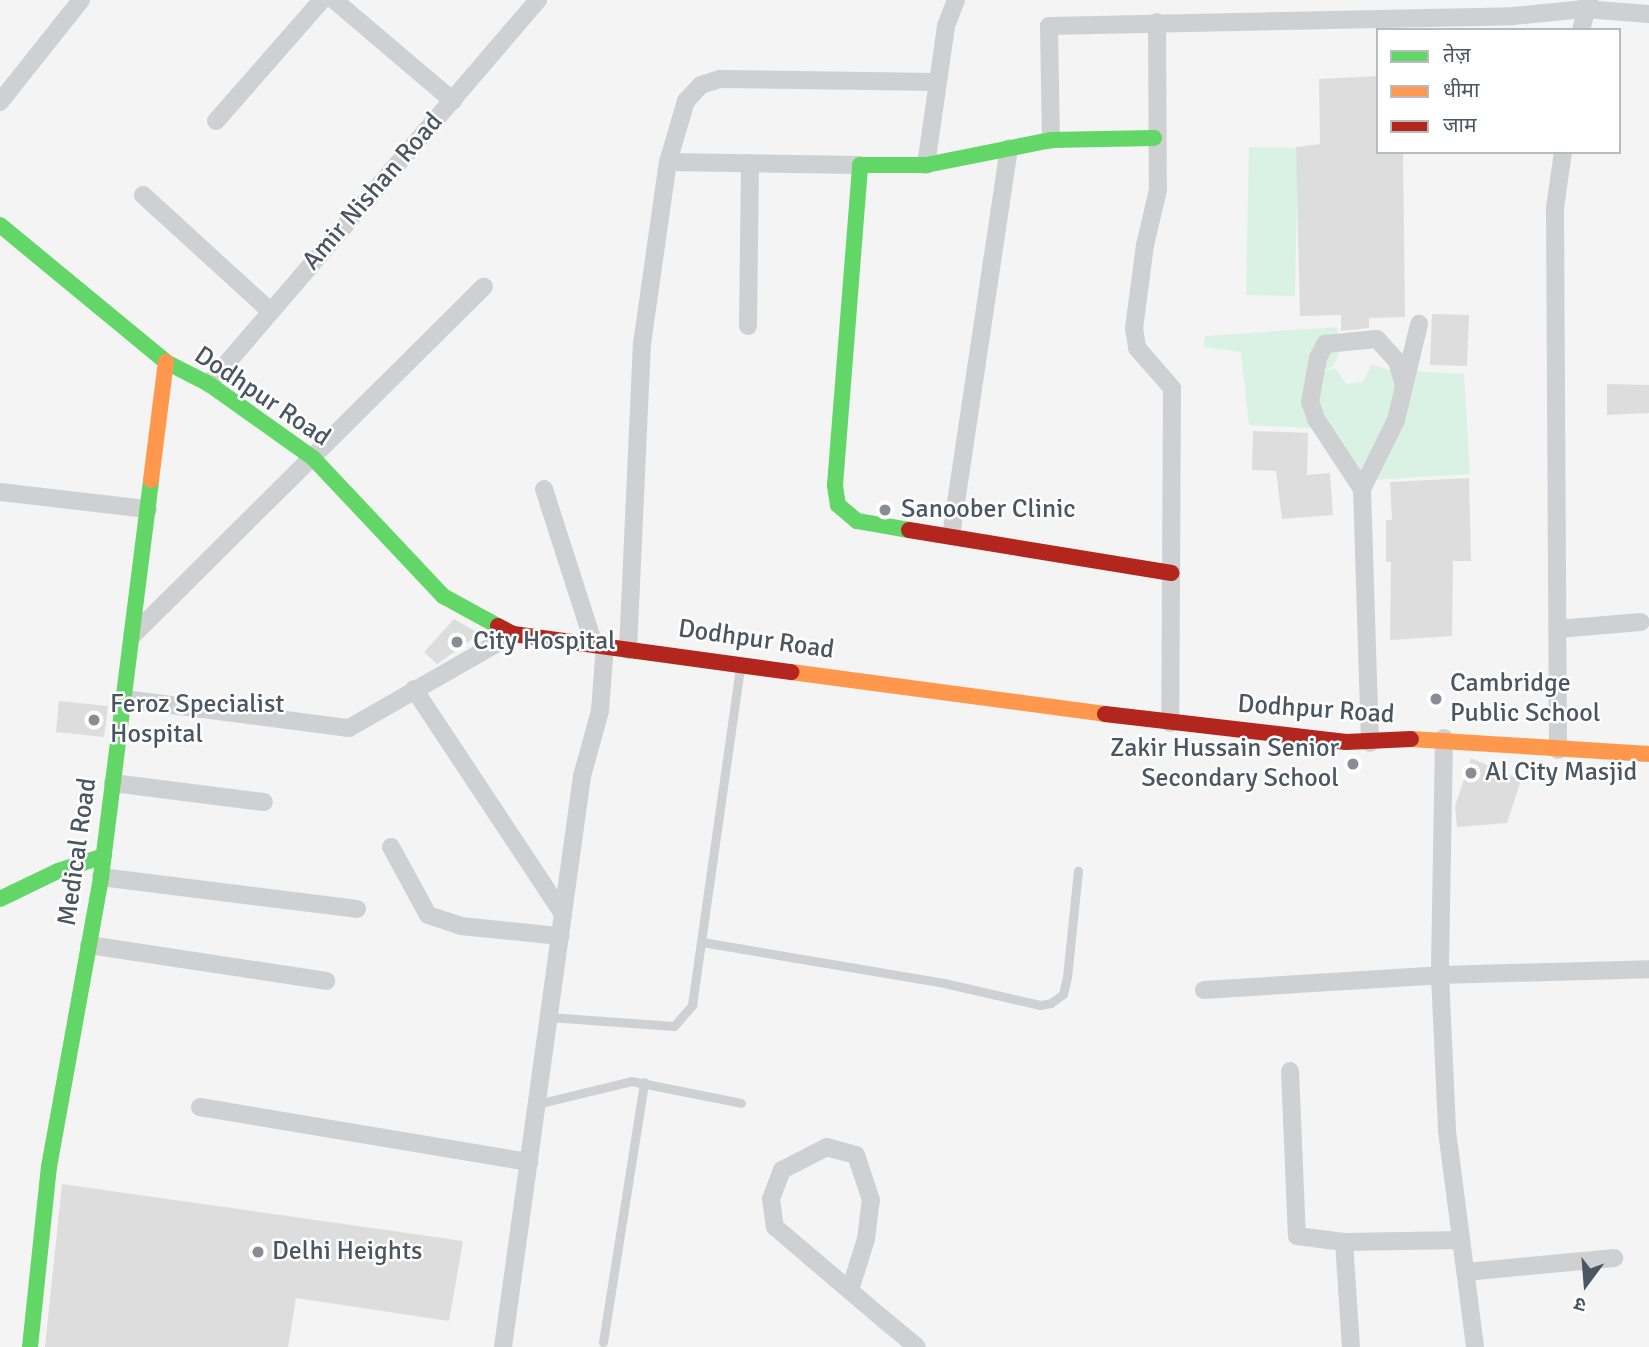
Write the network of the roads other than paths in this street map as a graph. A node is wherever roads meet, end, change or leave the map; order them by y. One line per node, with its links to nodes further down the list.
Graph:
1 (81, 0): 13 (street)
2 (322, 0): 14 (street)
3 (334, 0): 12 (street)
4 (538, 0): 12 (street, Amir Nishan Road)
5 (956, 0): 11 (street)
6 (1587, 5): 7 (street); 8 (street); 10 (street)
7 (1517, 8): 9 (street)
8 (1649, 14)
9 (1157, 22): 15 (street); 16 (street)
10 (1581, 28)
11 (936, 82): 19 (street); 22 (street)
12 (453, 101): 26 (street, Amir Nishan Road)
13 (0, 102)
14 (216, 121)
15 (1154, 138): 16 (street); 38 (street)
16 (1051, 141): 17 (street)
17 (1009, 148): 22 (street); 37 (street)
18 (1563, 154): 40 (street)
19 (668, 162): 20 (street); 44 (street)
20 (750, 163): 21 (street); 28 (street)
21 (860, 165): 22 (street); 37 (street)
22 (926, 165)
23 (143, 195): 26 (street)
24 (0, 225): 29 (street, Dodhpur Road)
25 (484, 286): 32 (street)
26 (270, 310): 30 (street, Amir Nishan Road)
27 (1419, 324): 31 (street)
28 (748, 326)
29 (166, 362): 30 (street, Dodhpur Road); 36 (street, Medical Road)
30 (209, 384): 32 (street, Dodhpur Road)
31 (1404, 386): 34 (street); 34 (street)
32 (313, 458): 41 (street, Dodhpur Road); 42 (street)
33 (544, 489): 43 (street)
34 (1362, 489): 50 (street)
35 (0, 492): 36 (street)
36 (148, 509): 42 (street, Medical Road)
37 (951, 536): 38 (street)
38 (1171, 573): 48 (street)
39 (1642, 622): 40 (street)
40 (1558, 629): 51 (street)
41 (513, 634): 43 (street, Dodhpur Road); 46 (street)
42 (132, 636): 47 (street, Medical Road)
43 (599, 643): 44 (street, Dodhpur Road); 61 (street)
44 (628, 650): 45 (street, Dodhpur Road)
45 (740, 662): 48 (street, Dodhpur Road); 63 (lane)
46 (414, 689): 47 (street); 61 (street)
47 (125, 699): 53 (street, Medical Road)
48 (1170, 723): 50 (street, Dodhpur Road)
49 (1444, 738): 50 (street, Dodhpur Road); 51 (street, Dodhpur Road); 66 (street)
50 (1370, 743)
51 (1558, 750): 52 (street, Dodhpur Road)
52 (1649, 754)
53 (113, 783): 54 (street); 56 (street, Medical Road)
54 (264, 802)
55 (391, 847): 62 (street)
56 (104, 856): 58 (street, Medical Road); 59 (street)
57 (1078, 871): 63 (lane)
58 (101, 877): 60 (street); 64 (street, Medical Road)
59 (2, 893)
60 (357, 909)
61 (563, 914): 62 (street)
62 (560, 936): 69 (street)
63 (702, 942): 69 (lane)
64 (89, 945): 67 (street); 82 (street, Medical Road)
65 (1649, 969): 66 (street)
66 (1440, 975): 68 (street); 76 (street)
67 (326, 981)
68 (1204, 990)
69 (549, 1017): 73 (street)
70 (1290, 1071): 77 (street)
71 (644, 1082): 72 (lane); 73 (lane); 81 (lane)
72 (741, 1103)
73 (537, 1104): 75 (street)
74 (200, 1107): 75 (street)
75 (529, 1162): 83 (street)
76 (1461, 1240): 77 (street); 79 (street)
77 (1344, 1242): 85 (street)
78 (1614, 1258): 79 (street)
79 (1466, 1272): 86 (street)
80 (850, 1290): 80 (street); 84 (street)
81 (603, 1342)
82 (30, 1347)
83 (503, 1347)
84 (917, 1347)
85 (1350, 1347)
86 (1475, 1347)

